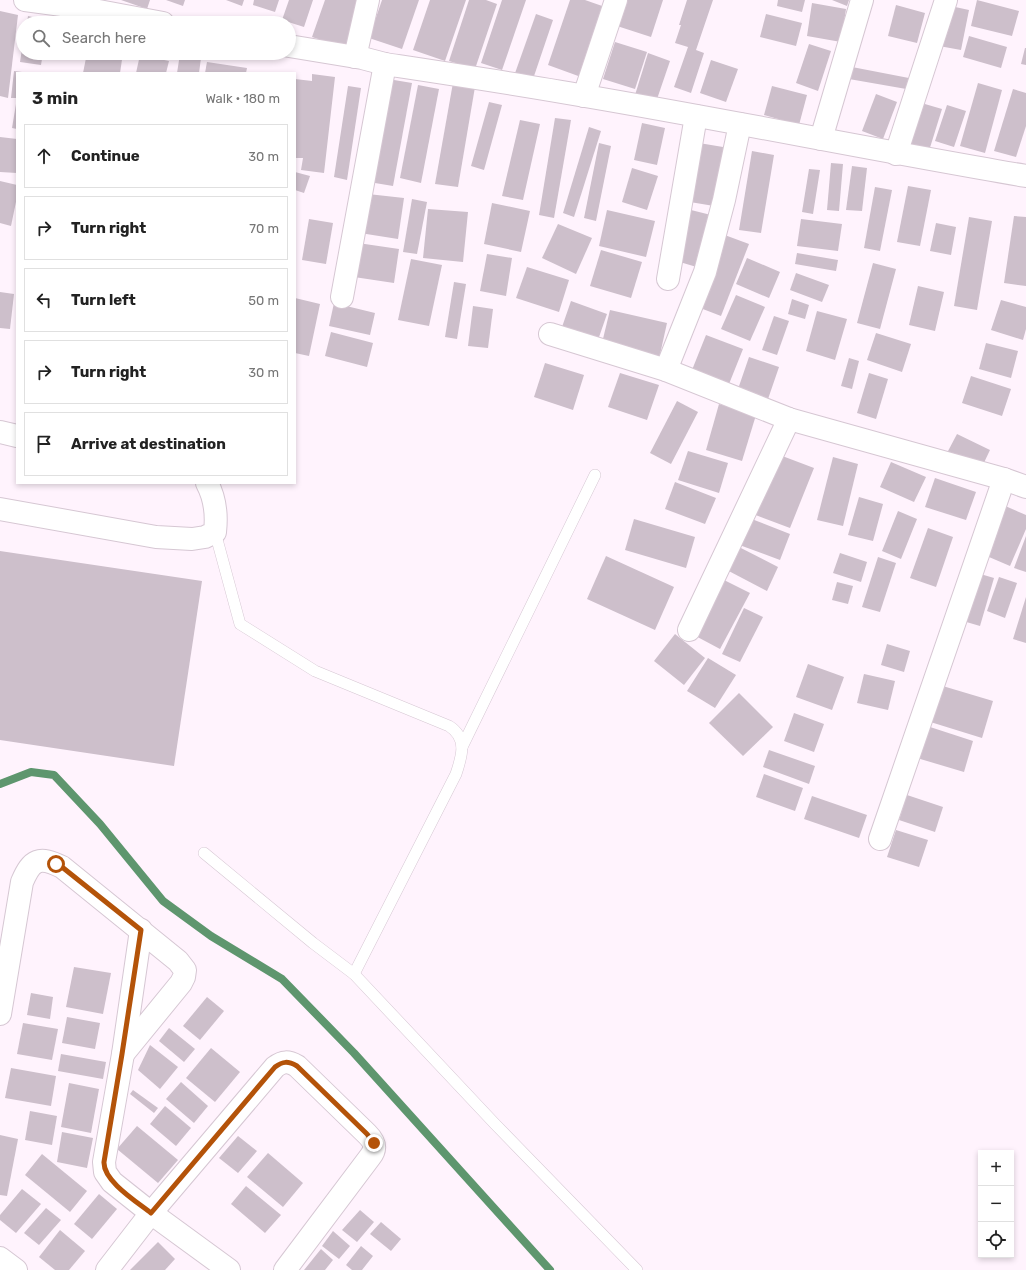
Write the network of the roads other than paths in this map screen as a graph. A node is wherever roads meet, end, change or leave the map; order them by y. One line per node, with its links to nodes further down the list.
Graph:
1 (25, 0): 6 (street)
2 (368, 0): 9 (street)
3 (616, 0): 11 (street)
4 (862, 0): 14 (street)
5 (946, 0): 15 (street)
6 (78, 4): 7 (street)
7 (132, 16)
8 (296, 47): 9 (street)
9 (355, 57): 10 (street)
10 (385, 64): 11 (street); 18 (street)
11 (584, 96): 12 (street)
12 (696, 116): 13 (street); 17 (street)
13 (740, 124): 14 (street); 20 (street)
14 (821, 139): 15 (street)
15 (896, 154): 16 (street)
16 (1026, 176)
17 (668, 279)
18 (342, 297)
19 (550, 334): 20 (street)
20 (666, 370): 21 (street)
21 (789, 419): 25 (street); 29 (street)
22 (0, 432): 23 (street)
23 (16, 436)
24 (595, 475): 30 (lane)
25 (1019, 480): 31 (street)
26 (208, 484): 28 (street)
27 (0, 509): 28 (street)
28 (215, 532): 30 (lane)
29 (689, 630)
30 (462, 747): 34 (lane)
31 (880, 839)
32 (204, 853): 34 (lane)
33 (141, 930): 35 (street); 36 (street); 36 (street)
34 (354, 974): 43 (lane)
35 (0, 1014)
36 (122, 1054): 37 (street)
37 (151, 1213): 40 (street); 41 (street); 42 (street)
38 (0, 1258): 39 (street)
39 (16, 1270)
40 (107, 1270)
41 (229, 1270)
42 (285, 1270)
43 (637, 1270)

